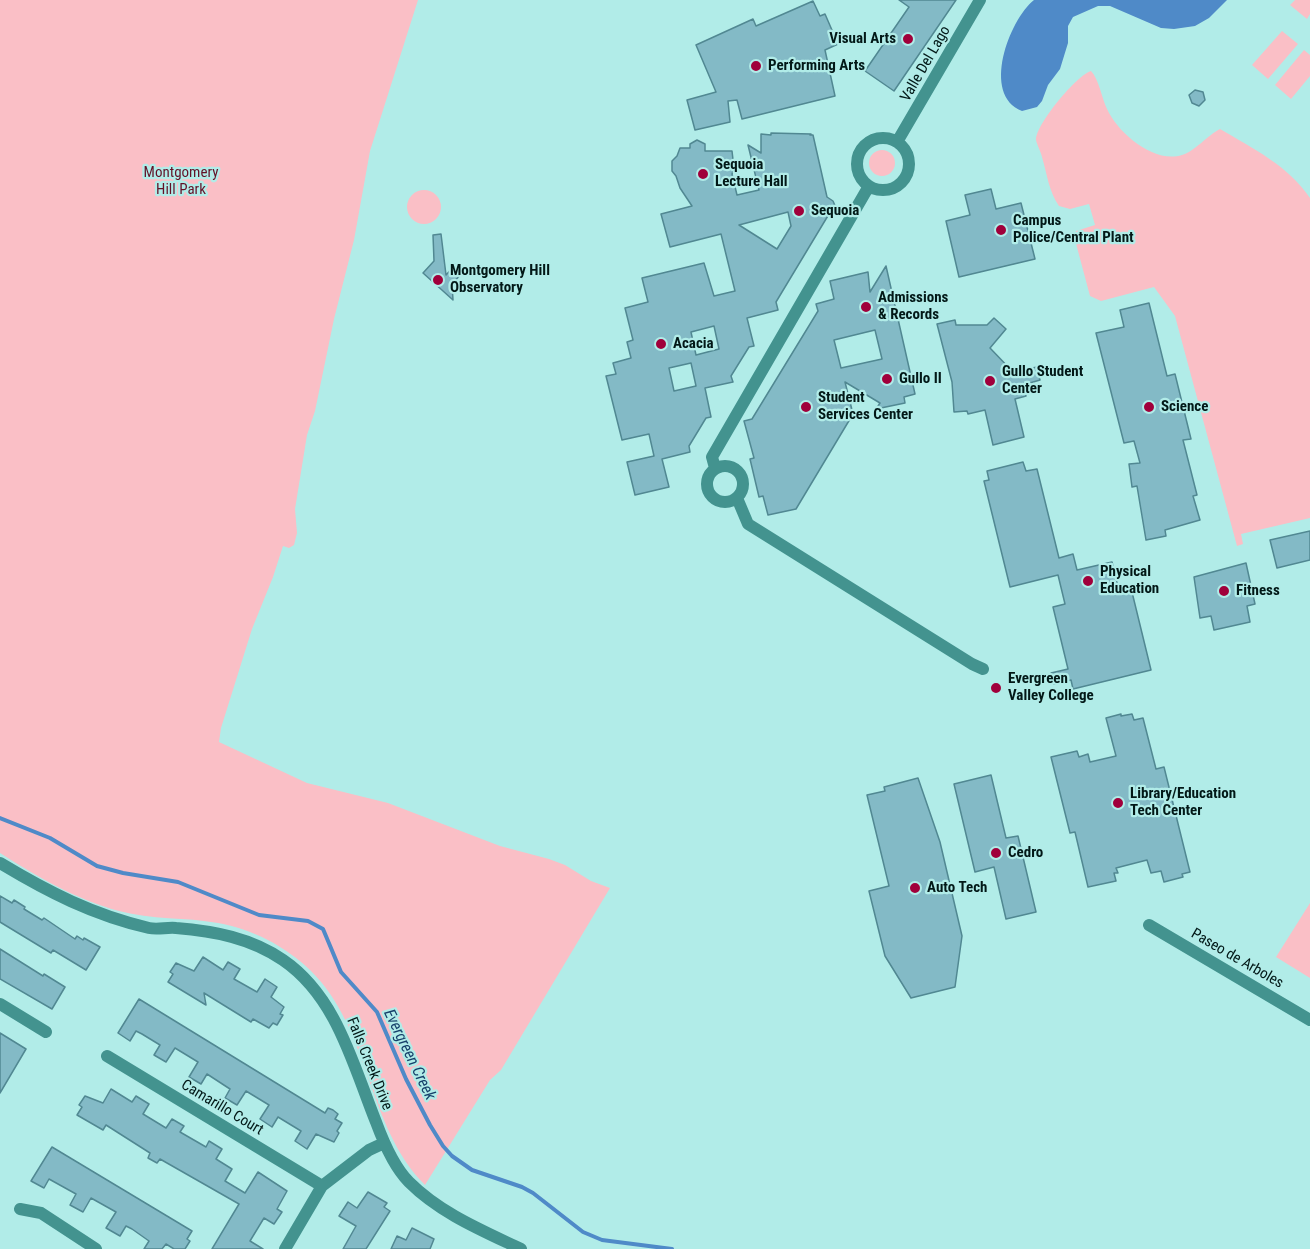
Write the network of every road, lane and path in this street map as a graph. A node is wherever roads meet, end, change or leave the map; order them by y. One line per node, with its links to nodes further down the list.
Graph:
1 (980, 0): 2 (street, Valle Del Lago)
2 (897, 142): 3 (street); 3 (street)
3 (870, 186): 4 (street)
4 (715, 468): 5 (street); 5 (street)
5 (737, 498): 6 (street)
6 (983, 669)
7 (0, 863): 13 (street, Falls Creek Drive)
8 (1149, 926): 10 (street, Paseo de Arboles)
9 (0, 1004): 11 (street)
10 (1310, 1020)
11 (46, 1032)
12 (107, 1056): 14 (street, Camarillo Court)
13 (384, 1143): 14 (street); 18 (street, Falls Creek Drive)
14 (322, 1186): 17 (street)
15 (20, 1209): 16 (street)
16 (96, 1249)
17 (285, 1249)
18 (521, 1249)

